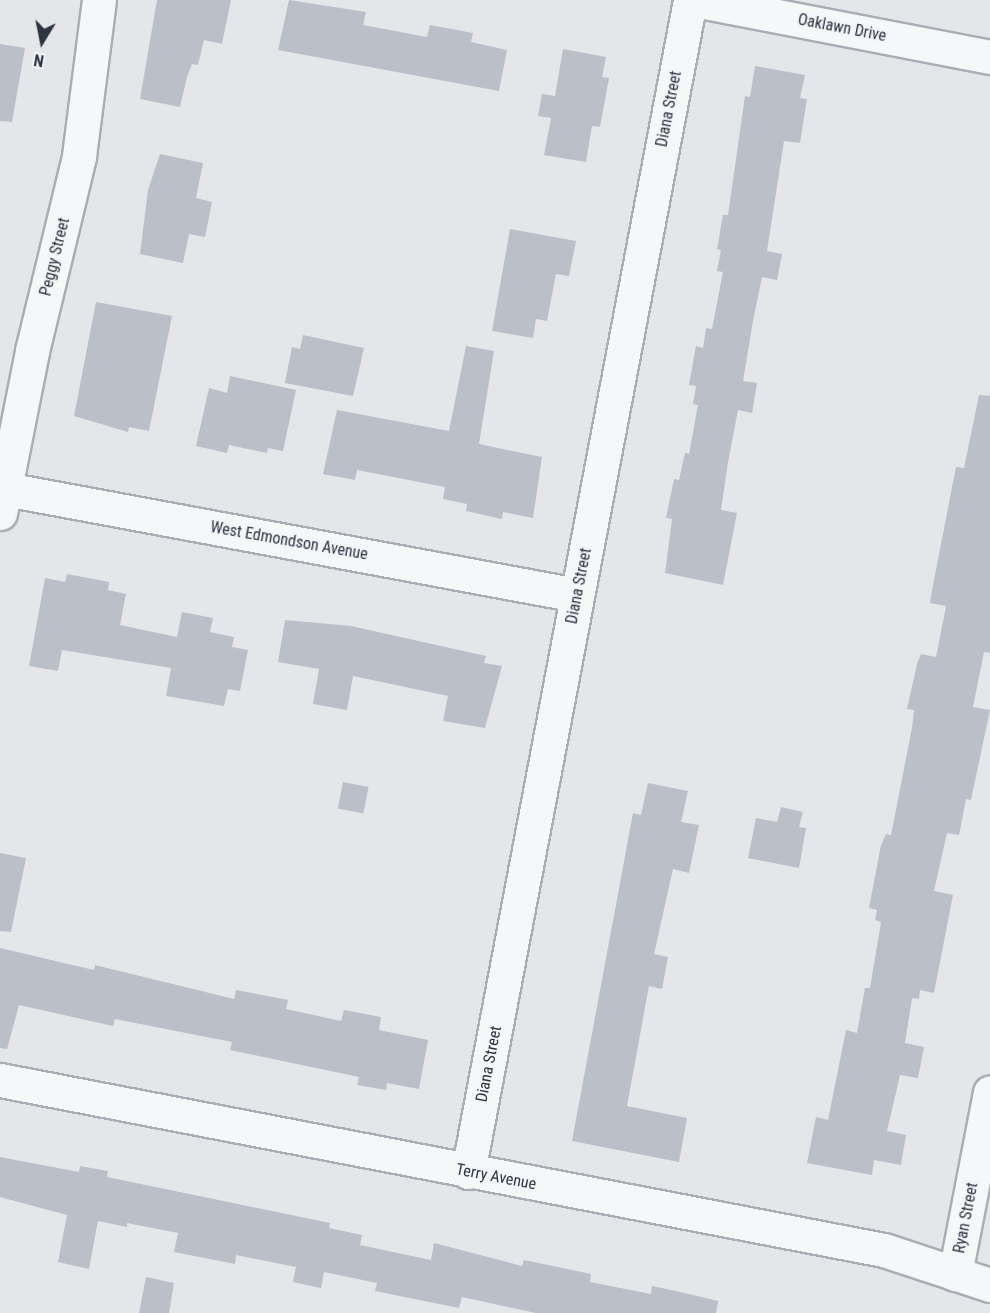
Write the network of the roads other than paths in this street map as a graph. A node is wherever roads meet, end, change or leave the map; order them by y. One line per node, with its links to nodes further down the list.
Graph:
1 (99, 0): 4 (street, Peggy Street)
2 (692, 0): 3 (street, Oaklawn Drive); 5 (street, Diana Street)
3 (990, 57)
4 (2, 497): 5 (street, West Edmondson Avenue)
5 (578, 594): 8 (street, Diana Street)
6 (0, 1080): 8 (street, Terry Avenue)
7 (990, 1092): 9 (street, Ryan Street)
8 (468, 1172): 9 (street, Terry Avenue)
9 (955, 1274): 10 (street, Terry Avenue)
10 (990, 1285)

